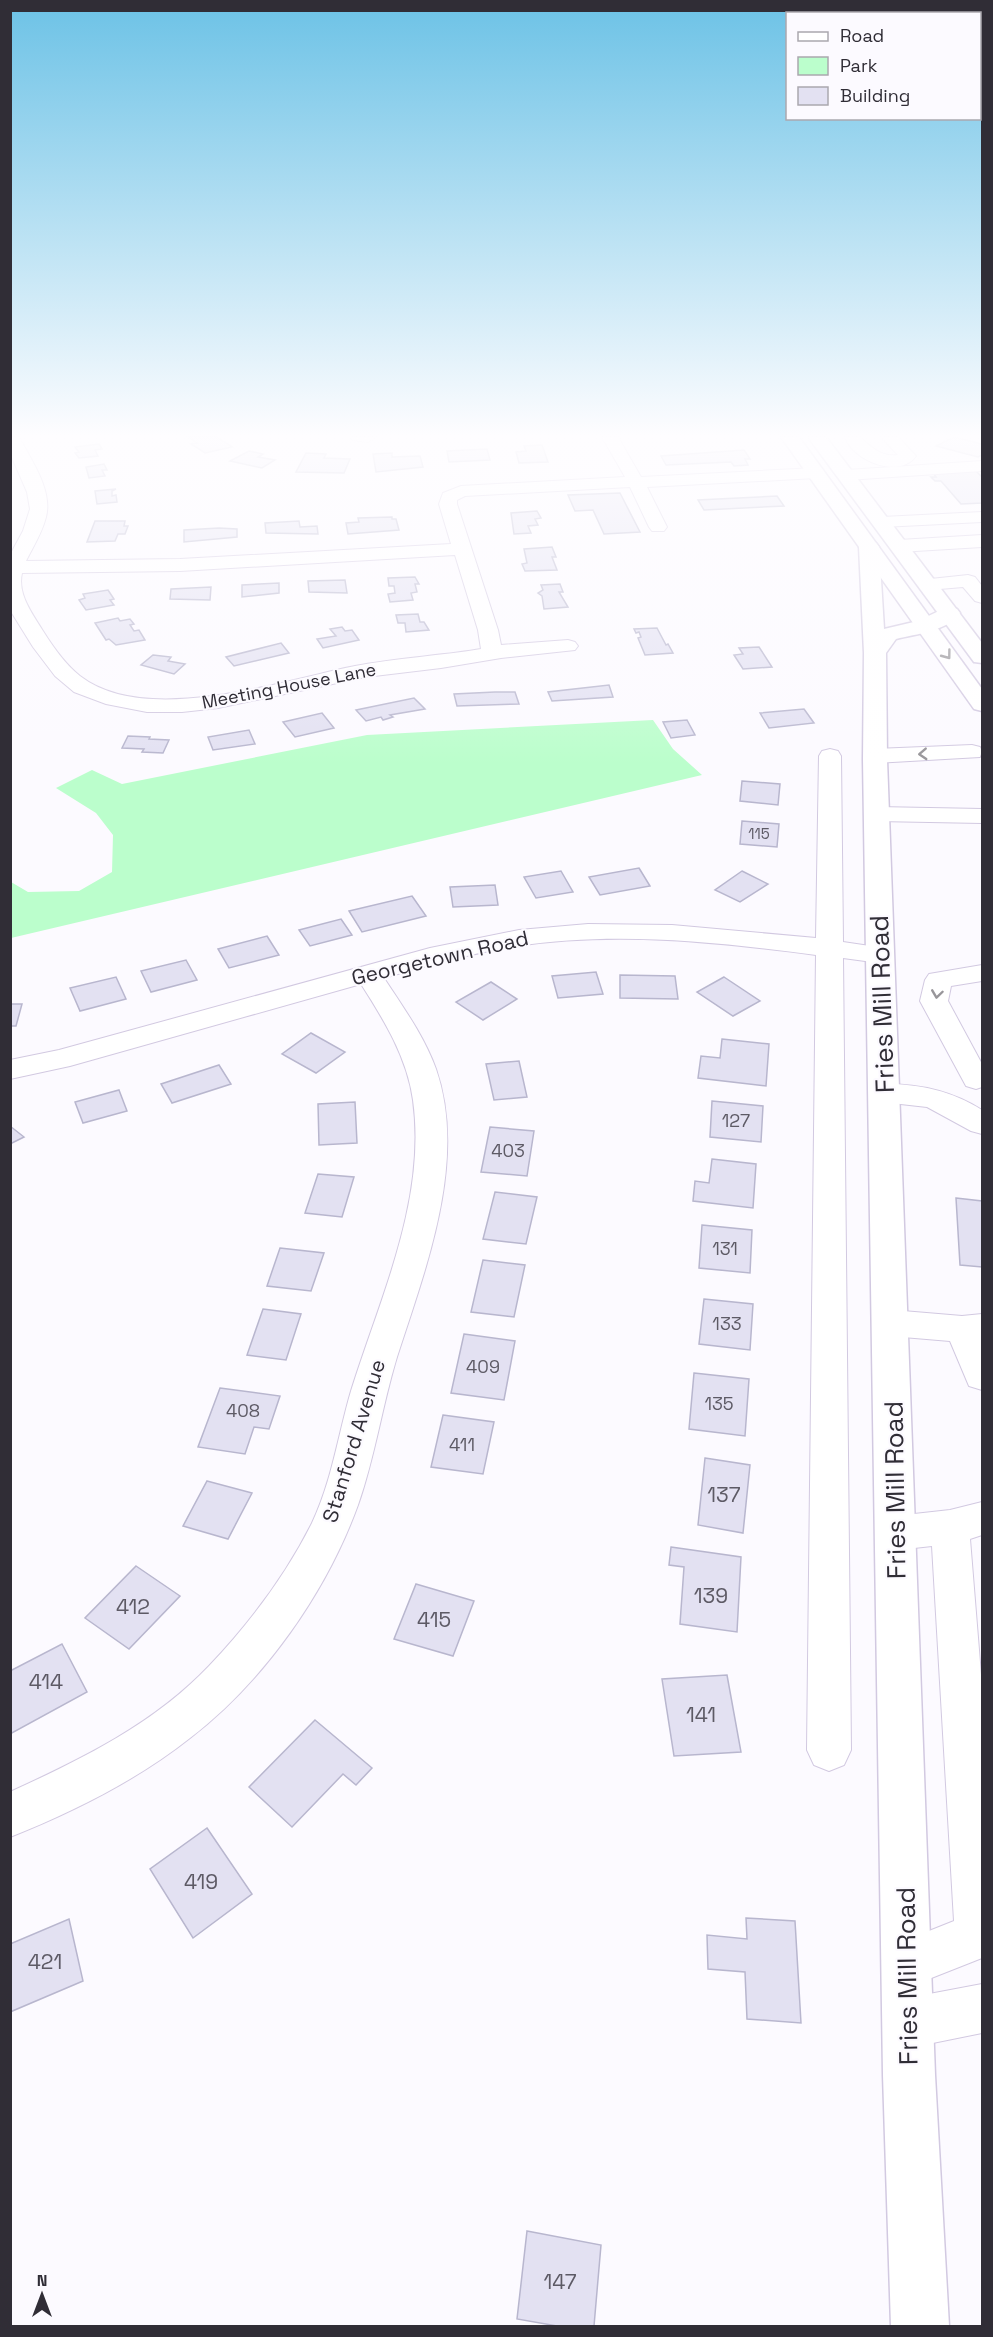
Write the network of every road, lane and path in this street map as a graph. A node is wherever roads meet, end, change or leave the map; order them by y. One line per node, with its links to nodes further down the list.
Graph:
1 (25, 546): 8 (street, Meeting House Lane)
2 (461, 546): 5 (street)
3 (899, 546): 7 (main road)
4 (869, 547): 14 (main road); 18 (main road, Fries Mill Road)
5 (462, 549): 8 (street); 17 (street)
6 (982, 556): 7 (street)
7 (911, 562): 10 (main road)
8 (16, 567): 17 (street, Meeting House Lane)
9 (975, 576): 10 (street); 11 (street)
10 (928, 584): 13 (main road)
11 (982, 597)
12 (982, 609): 13 (street)
13 (950, 613): 14 (main road); 15 (main road)
14 (925, 626): 18 (main road); 20 (main road, one-way to 20)
15 (976, 639): 19 (main road)
16 (568, 646): 17 (street, Meeting House Lane)
17 (492, 653)
18 (875, 653): 22 (main road, Fries Mill Road)
19 (982, 657)
20 (982, 704)
21 (830, 756): 26 (street)
22 (875, 756): 23 (street, one-way to 22); 24 (main road, Fries Mill Road)
23 (979, 757)
24 (877, 814): 25 (street); 27 (main road, Fries Mill Road)
25 (982, 816)
26 (829, 948): 27 (street, Georgetown Road); 29 (street, Georgetown Road); 39 (street)
27 (880, 955): 32 (main road, Fries Mill Road)
28 (982, 973): 31 (street, one-way to 31)
29 (368, 974): 30 (street, Georgetown Road); 40 (street, Stanford Avenue)
30 (10, 1070)
31 (979, 1078): 32 (street)
32 (885, 1087): 33 (street); 34 (main road, Fries Mill Road)
33 (982, 1124)
34 (891, 1323): 35 (street); 38 (main road, Fries Mill Road)
35 (972, 1328): 36 (street)
36 (982, 1376)
37 (966, 1523): 38 (street); 41 (street)
38 (896, 1533): 42 (main road, Fries Mill Road)
39 (829, 1750)
40 (10, 1815)
41 (981, 1934): 42 (street)
42 (906, 1964): 44 (main road, Fries Mill Road)
43 (982, 2009): 44 (street)
44 (908, 2023): 45 (main road, Fries Mill Road)
45 (920, 2326)

